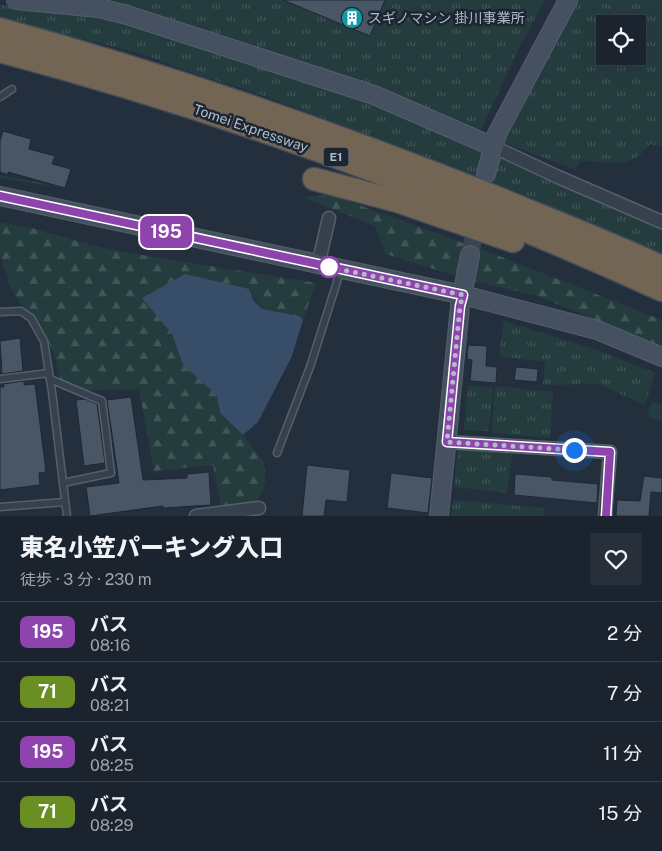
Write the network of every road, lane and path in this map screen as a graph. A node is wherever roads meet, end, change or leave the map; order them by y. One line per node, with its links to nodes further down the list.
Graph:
1 (16, 0): 7 (street)
2 (568, 0): 7 (street)
3 (0, 29): 15 (highway, Tomei Expressway / E1)
4 (0, 51): 17 (highway, Tomei Expressway / E1)
5 (12, 89): 6 (lane)
6 (0, 97)
7 (494, 147): 8 (street); 12 (street)
8 (486, 174)
9 (314, 179): 19 (highway)
10 (0, 196): 14 (street)
11 (329, 218): 14 (street)
12 (662, 222)
13 (470, 255): 18 (street)
14 (318, 265): 16 (street)
15 (662, 267)
16 (339, 269): 18 (street); 25 (lane)
17 (662, 290)
18 (463, 295): 21 (street); 24 (street)
19 (662, 296)
20 (0, 312): 22 (lane)
21 (662, 357)
22 (49, 376): 23 (lane); 26 (lane); 26 (lane)
23 (0, 379)
24 (447, 442): 32 (street); 33 (street)
25 (277, 453)
26 (63, 483): 27 (lane)
27 (65, 502): 28 (lane); 30 (lane)
28 (0, 507)
29 (259, 508): 31 (street)
30 (67, 516)
31 (196, 516)
32 (439, 516)
33 (606, 516)

